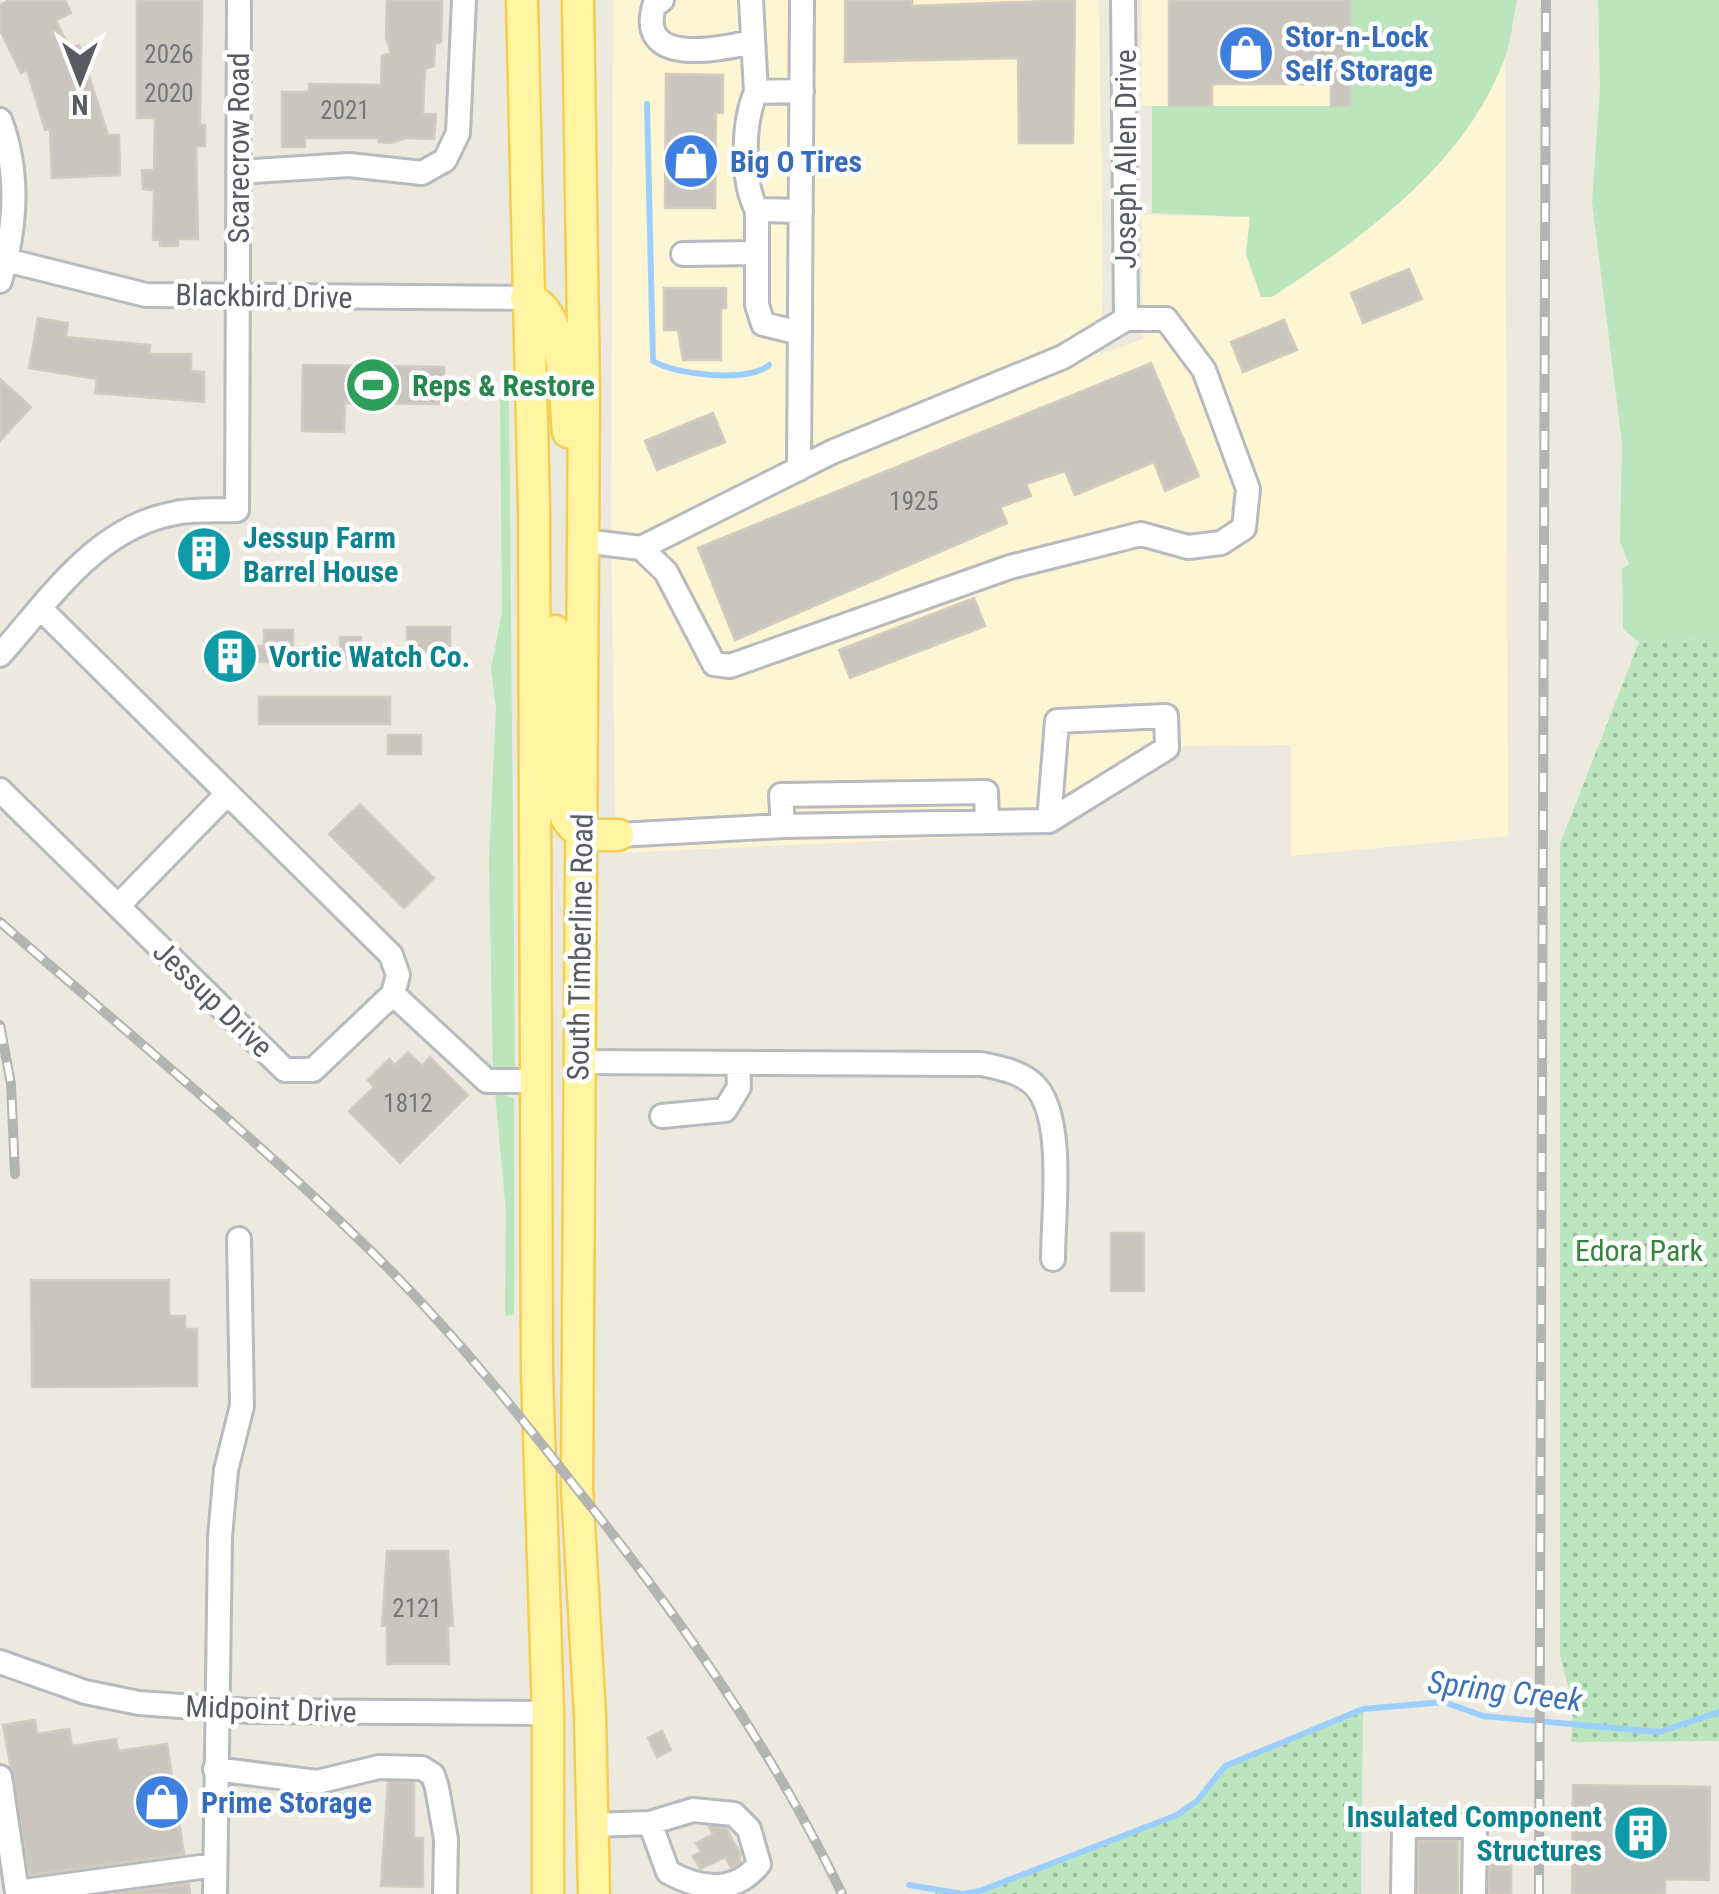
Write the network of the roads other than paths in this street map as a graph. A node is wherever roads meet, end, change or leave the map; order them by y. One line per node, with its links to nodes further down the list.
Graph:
1 (239, 0): 13 (street, Scarecrow Road)
2 (464, 0): 13 (street)
3 (522, 0): 20 (main road, South Timberline Road)
4 (578, 0): 26 (main road, South Timberline Road)
5 (662, 0): 9 (street)
6 (751, 0): 9 (street)
7 (802, 0): 10 (street)
8 (1123, 0): 21 (street, Joseph Allen Drive)
9 (752, 42): 11 (street)
10 (802, 91): 11 (street); 15 (street)
11 (756, 92): 14 (street)
12 (0, 120): 18 (street)
13 (238, 172): 19 (street, Scarecrow Road)
14 (757, 210): 15 (street); 16 (street)
15 (801, 211): 22 (street)
16 (757, 253): 17 (street); 22 (street)
17 (684, 254)
18 (3, 271): 19 (street, Blackbird Drive)
19 (238, 296): 20 (street, Blackbird Drive); 27 (street)
20 (526, 298): 24 (main road, South Timberline Road); 26 (main road)
21 (1126, 319): 23 (street); 25 (street)
22 (800, 333): 23 (street)
23 (799, 468): 25 (street)
24 (534, 510): 32 (main road); 38 (main road, South Timberline Road)
25 (641, 548): 26 (street)
26 (583, 552): 32 (main road, South Timberline Road)
27 (41, 610): 28 (street); 30 (street)
28 (0, 655)
29 (0, 790): 34 (street, Jessup Drive)
30 (227, 794): 34 (street); 35 (street)
31 (1049, 821): 31 (street); 33 (street)
32 (583, 835): 33 (main road); 36 (main road, South Timberline Road)
33 (618, 835)
34 (118, 906): 35 (street, Jessup Drive)
35 (393, 994): 38 (street)
36 (578, 1062): 37 (street); 48 (main road, South Timberline Road)
37 (738, 1063): 39 (street); 41 (street)
38 (538, 1081): 44 (main road, South Timberline Road)
39 (662, 1116)
40 (239, 1239): 43 (street)
41 (1053, 1258)
42 (0, 1662): 43 (street, Midpoint Drive)
43 (215, 1709): 44 (street, Midpoint Drive); 45 (street)
44 (548, 1713): 50 (main road, South Timberline Road)
45 (215, 1770): 49 (street); 53 (street)
46 (0, 1778): 51 (street)
47 (650, 1823): 47 (street); 48 (street)
48 (592, 1825): 54 (main road, South Timberline Road)
49 (215, 1865): 51 (street); 52 (street)
50 (546, 1888)
51 (10, 1893)
52 (215, 1894)
53 (444, 1894)
54 (594, 1894)
55 (1404, 1894): 56 (street)
56 (1474, 1894)

